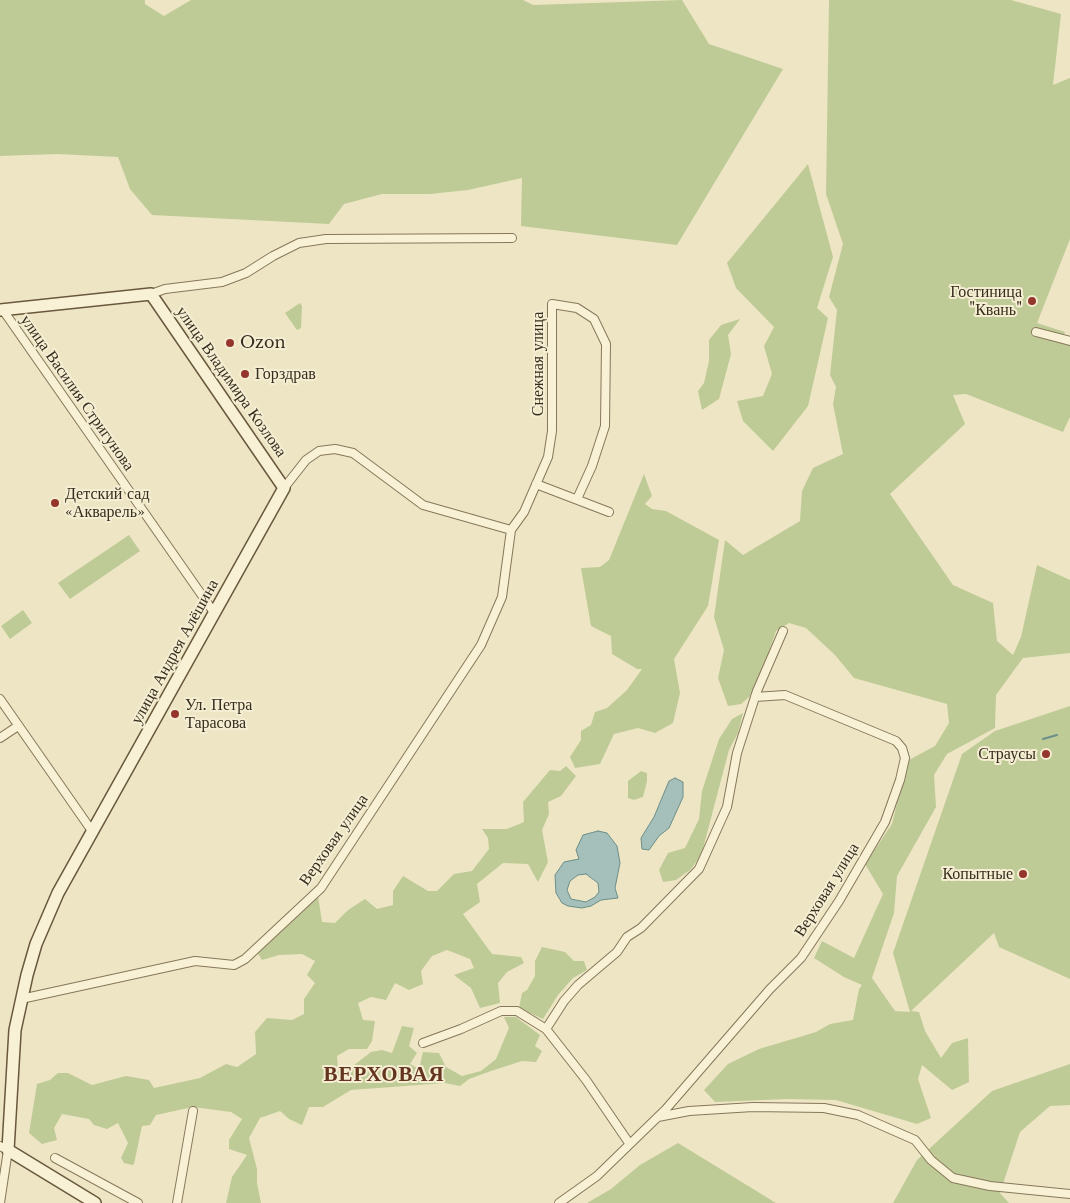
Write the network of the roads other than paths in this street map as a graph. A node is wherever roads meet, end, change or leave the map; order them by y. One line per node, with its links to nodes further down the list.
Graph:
1 (512, 238): 2 (street)
2 (151, 294): 3 (street); 7 (street, улица Владимира Козлова)
3 (1, 310): 11 (street, улица Василия Стригунова)
4 (1036, 332): 5 (street)
5 (1070, 341)
6 (536, 484): 8 (street); 8 (street, Снежная улица); 10 (street, Снежная улица)
7 (284, 488): 10 (street); 11 (street, улица Андрея Алёшина)
8 (577, 499): 9 (street)
9 (609, 512)
10 (511, 530): 18 (street, Верховая улица)
11 (215, 614): 17 (street, улица Андрея Алёшина)
12 (783, 631): 13 (street)
13 (755, 697): 19 (street); 22 (street, Верховая улица)
14 (0, 699): 15 (street)
15 (18, 726): 16 (street); 17 (street)
16 (0, 738)
17 (92, 831): 18 (street, улица Андрея Алёшина)
18 (21, 999): 24 (street, улица Андрея Алёшина)
19 (546, 1029): 20 (street); 23 (street)
20 (423, 1043)
21 (193, 1111): 30 (street)
22 (656, 1118): 23 (street, Верховая улица); 26 (street)
23 (629, 1143): 31 (street, Верховая улица)
24 (4, 1148): 27 (street); 28 (street)
25 (55, 1158): 29 (street)
26 (1070, 1194)
27 (0, 1203)
28 (95, 1203)
29 (138, 1203)
30 (177, 1203)
31 (559, 1203)

